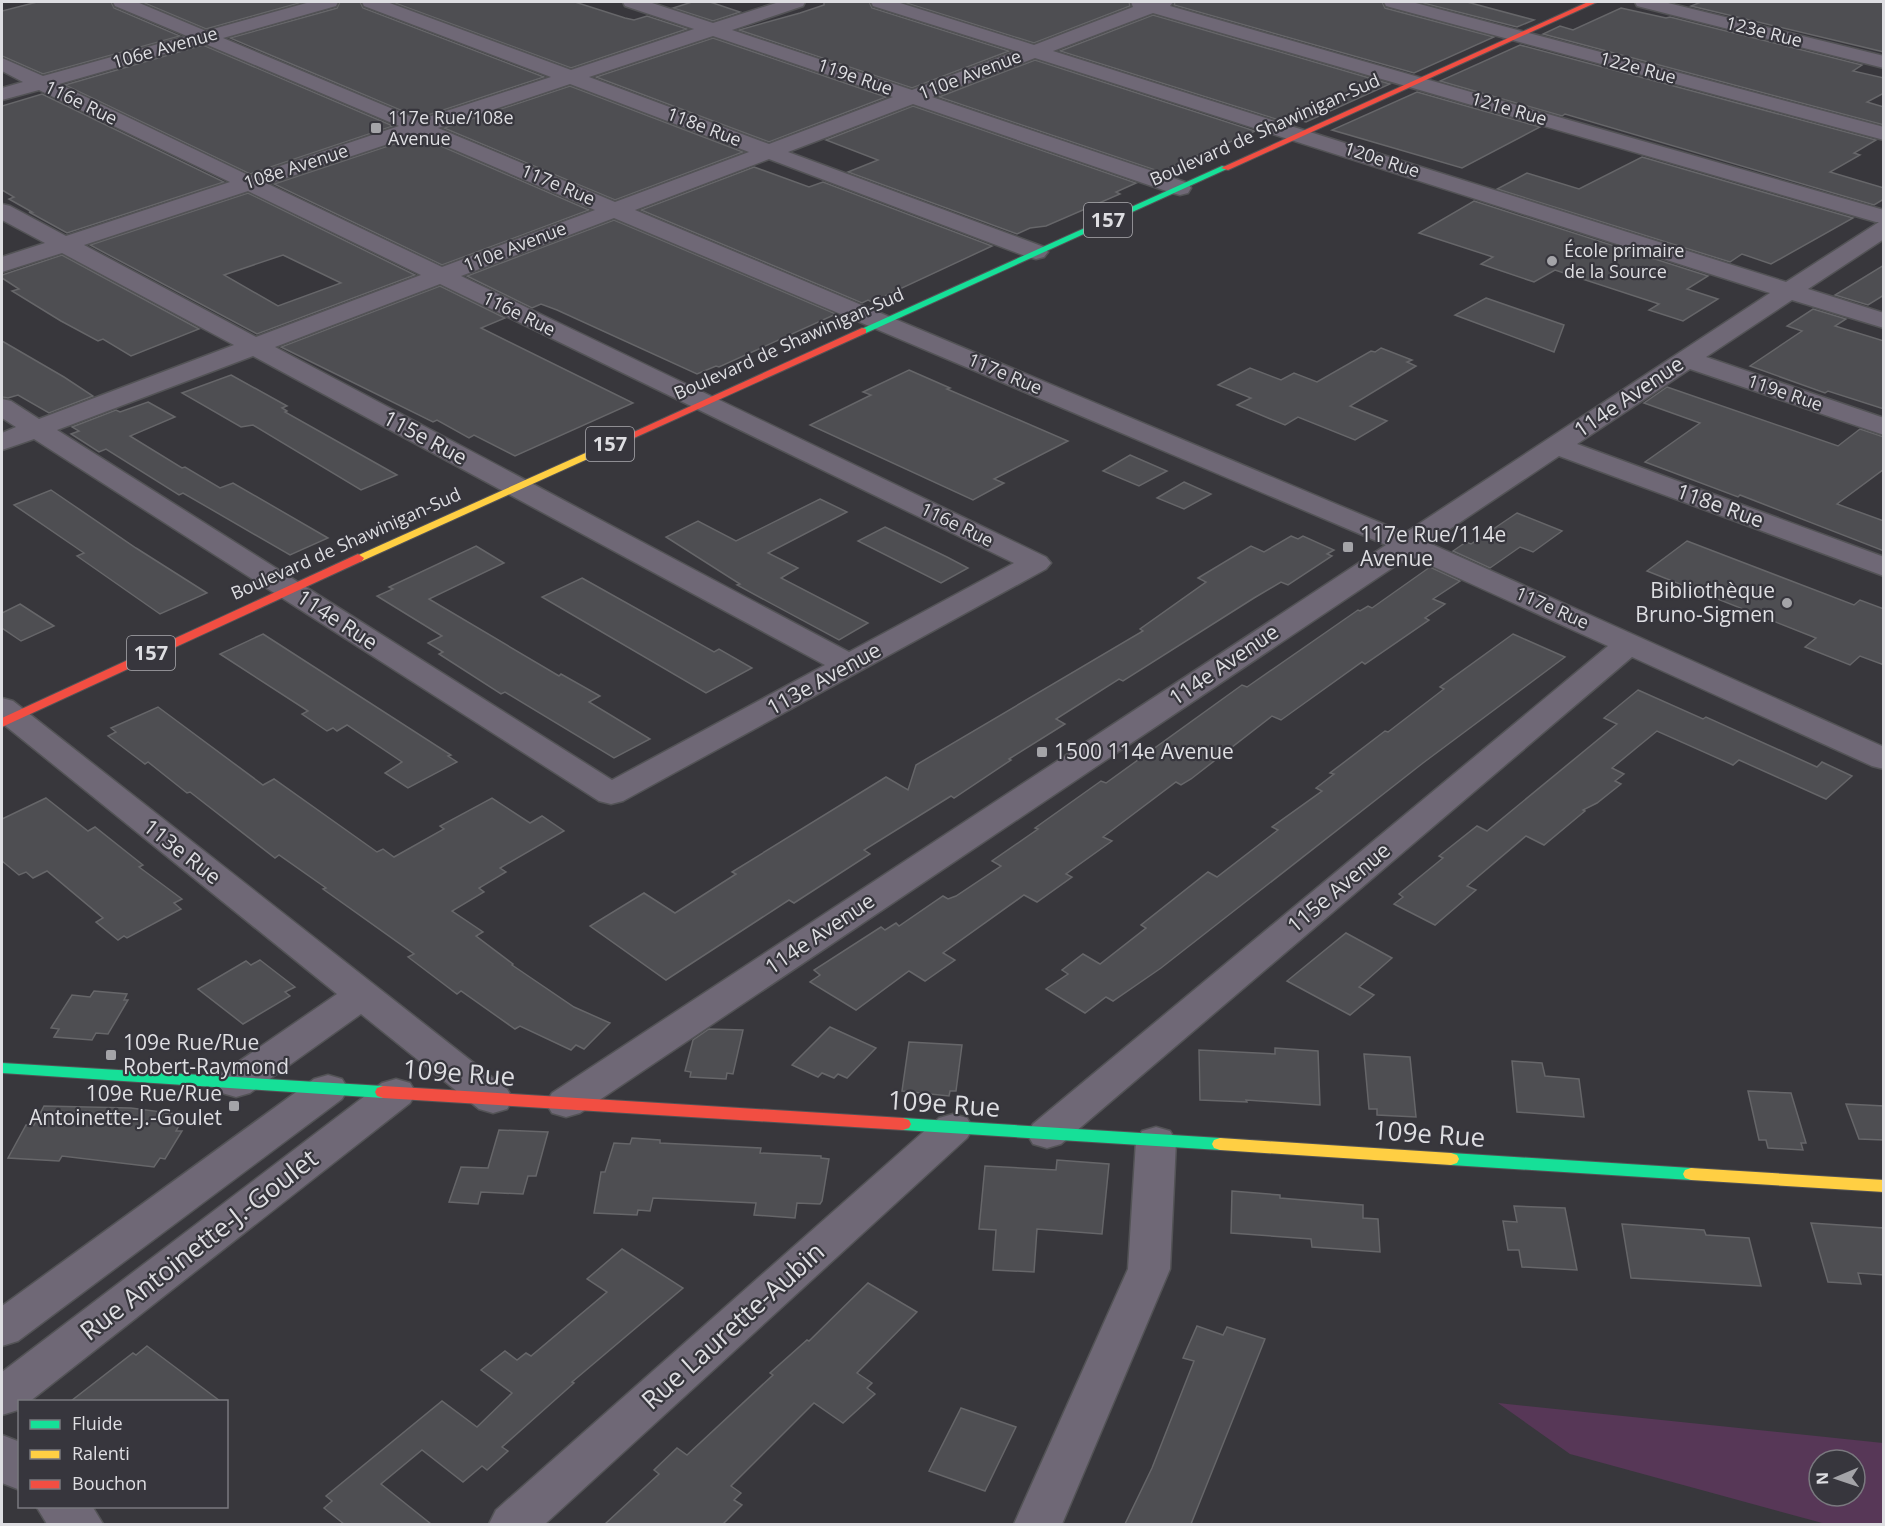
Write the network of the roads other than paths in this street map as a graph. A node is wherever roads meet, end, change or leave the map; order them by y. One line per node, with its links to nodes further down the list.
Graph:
1 (122, 2): 13 (street, 117e Rue)
2 (329, 2): 13 (street, 106e Avenue)
3 (371, 2): 17 (street, 118e Rue)
4 (632, 2): 11 (street, 119e Rue)
5 (796, 2): 11 (street, 108e Avenue)
6 (880, 2): 14 (street, 120e Rue)
7 (1393, 2): 12 (street, 122e Rue)
8 (1593, 2): 12 (main road, Boulevard de Shawinigan-Sud / 157)
9 (1644, 2): 15 (street, 123e Rue)
10 (1150, 3): 14 (street, 110e Avenue); 18 (street, 121e Rue)
11 (713, 29): 17 (street, 108e Avenue); 21 (street, 119e Rue)
12 (1518, 35): 18 (main road, Boulevard de Shawinigan-Sud / 157); 24 (street, 122e Rue)
13 (206, 37): 19 (street, 106e Avenue); 22 (street, 117e Rue)
14 (1035, 50): 21 (street, 110e Avenue); 23 (street, 120e Rue)
15 (1884, 62)
16 (2, 64): 19 (street, 116e Rue)
17 (570, 76): 22 (street, 108e Avenue); 25 (street, 118e Rue)
18 (1414, 82): 23 (main road, Boulevard de Shawinigan-Sud / 157); 30 (street, 121e Rue)
19 (41, 83): 20 (street, 106e Avenue); 26 (street, 116e Rue)
20 (2, 94)
21 (912, 97): 25 (street, 110e Avenue); 27 (street, 119e Rue)
22 (418, 127): 26 (street, 108e Avenue); 28 (street, 117e Rue)
23 (1302, 134): 27 (main road, Boulevard de Shawinigan-Sud / 157); 36 (street, 120e Rue)
24 (1884, 134)
25 (768, 151): 28 (street, 110e Avenue); 33 (street, 118e Rue)
26 (248, 183): 32 (street, 108e Avenue); 35 (street, 116e Rue)
27 (1180, 188): 33 (main road, Boulevard de Shawinigan-Sud / 157)
28 (615, 209): 35 (street, 110e Avenue); 38 (street, 117e Rue)
29 (2, 211): 32 (street, 115e Rue)
30 (1884, 217)
31 (1884, 228): 36 (street, 114e Avenue)
32 (64, 244): 34 (street, 108e Avenue); 39 (street, 115e Rue)
33 (1036, 252): 38 (main road, Boulevard de Shawinigan-Sud / 157)
34 (2, 265)
35 (439, 275): 39 (street, 110e Avenue); 41 (street, 116e Rue)
36 (1789, 290): 37 (street, 120e Rue); 40 (street, 114e Avenue)
37 (1884, 321)
38 (882, 322): 41 (main road, Boulevard de Shawinigan-Sud / 157); 48 (street, 117e Rue)
39 (253, 345): 44 (street, 110e Avenue); 47 (street, 115e Rue)
40 (1686, 359): 43 (street, 119e Rue); 46 (street, 114e Avenue)
41 (703, 402): 47 (main road, Boulevard de Shawinigan-Sud / 157); 49 (street, 116e Rue)
42 (2, 407): 44 (street, 114e Rue)
43 (1884, 427)
44 (36, 429): 45 (street, 110e Avenue); 51 (street, 114e Rue)
45 (2, 442)
46 (1556, 446): 48 (street, 114e Avenue); 50 (street, 118e Rue)
47 (516, 486): 51 (main road, Boulevard de Shawinigan-Sud / 157); 53 (street, 115e Rue)
48 (1407, 544): 52 (street, 117e Rue); 63 (street, 114e Avenue)
49 (1036, 563): 53 (street, 113e Avenue)
50 (1884, 567)
51 (289, 589): 54 (main road, Boulevard de Shawinigan-Sud / 157); 56 (street, 114e Rue)
52 (1630, 643): 55 (street, 117e Rue); 65 (street, 115e Avenue)
53 (849, 665): 56 (street, 113e Avenue)
54 (5, 716): 57 (street, 113e Rue)
55 (1884, 759)
56 (612, 794)
57 (362, 995): 59 (street); 62 (street, 113e Rue)
58 (2, 1068): 59 (main road, 109e Rue)
59 (236, 1083): 60 (main road, 109e Rue)
60 (328, 1089): 61 (main road, 109e Rue); 68 (street, Rue Antoinette-J.-Goulet)
61 (396, 1093): 62 (main road, 109e Rue); 69 (street, Rue Antoinette-J.-Goulet)
62 (493, 1099): 63 (main road, 109e Rue)
63 (566, 1103): 64 (main road, 109e Rue)
64 (953, 1128): 65 (main road, 109e Rue); 74 (street, Rue Laurette-Aubin)
65 (1047, 1134): 66 (main road, 109e Rue)
66 (1156, 1141): 67 (main road, 109e Rue); 75 (street)
67 (1884, 1186)
68 (2, 1329)
69 (2, 1398)
70 (2, 1454): 71 (street)
71 (18, 1469)
72 (61, 1508): 73 (street)
73 (79, 1524)
74 (513, 1524)
75 (1038, 1524)

